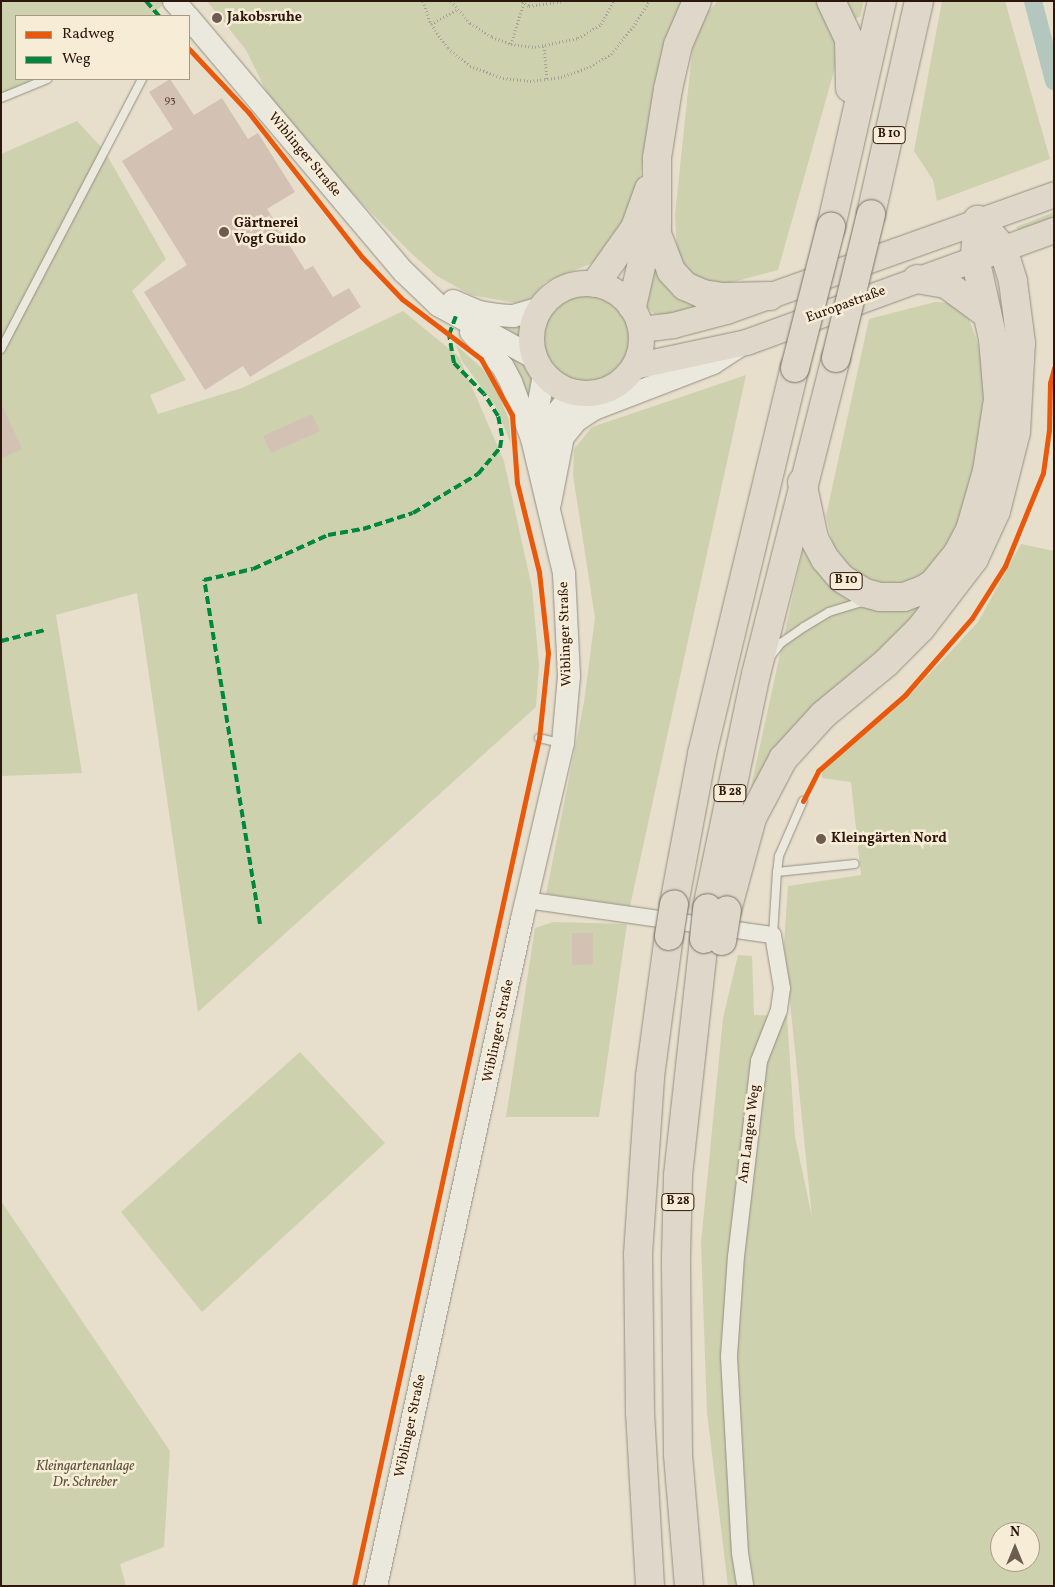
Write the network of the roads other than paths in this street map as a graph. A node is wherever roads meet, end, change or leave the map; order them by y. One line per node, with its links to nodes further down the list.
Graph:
1 (831, 1): 9 (highway)
2 (882, 1): 9 (highway, B 10)
3 (919, 1): 33 (highway, B 10, bridge)
4 (697, 5): 10 (highway)
5 (190, 20): 19 (main road, Wiblinger Straße)
6 (45, 80): 8 (lane)
7 (141, 80): 26 (lane)
8 (1, 98)
9 (850, 137): 31 (highway, B 10, bridge)
10 (657, 158): 12 (highway); 18 (highway)
11 (1044, 197): 13 (main road)
12 (654, 208): 20 (highway); 24 (highway)
13 (978, 220): 15 (highway); 16 (highway, B 10); 20 (main road)
14 (1050, 231): 15 (main road, Europastraße)
15 (1003, 248): 16 (main road, Europastraße); 43 (highway)
16 (974, 258): 17 (main road, Europastraße); 22 (highway, B 10)
17 (917, 279): 22 (highway); 25 (main road, Europastraße)
18 (596, 283): 21 (main road); 24 (main road)
19 (422, 288): 21 (main road, Wiblinger Straße); 23 (main road, Wiblinger Straße)
20 (770, 296): 24 (main road)
21 (538, 309): 27 (main road)
22 (987, 314): 35 (highway, B 10)
23 (456, 316): 27 (main road, Wiblinger Straße); 30 (main road)
24 (636, 317): 28 (main road)
25 (746, 342): 28 (main road, Europastraße); 34 (main road)
26 (1, 349)
27 (539, 366): 29 (main road); 30 (main road, Wiblinger Straße)
28 (634, 366): 29 (main road)
29 (581, 393): 32 (main road, Wiblinger Straße)
30 (532, 439): 32 (main road, Wiblinger Straße)
31 (771, 473): 46 (highway, B 28, bridge)
32 (540, 474): 34 (main road, Wiblinger Straße)
33 (802, 482): 35 (highway, B 10); 36 (highway, B 28)
34 (549, 508): 38 (main road, Wiblinger Straße)
35 (880, 598): 36 (lane)
36 (756, 674): 43 (highway, B 28)
37 (539, 738): 38 (lane)
38 (563, 744): 42 (main road, Wiblinger Straße)
39 (803, 801): 41 (lane)
40 (855, 864): 41 (lane)
41 (777, 872): 44 (lane)
42 (526, 900): 44 (street); 45 (main road, Wiblinger Straße)
43 (717, 909): 47 (highway, B 28, bridge)
44 (773, 935): 48 (street, Am Langen Weg)
45 (376, 1586)
46 (650, 1586)
47 (689, 1586)
48 (745, 1586)

